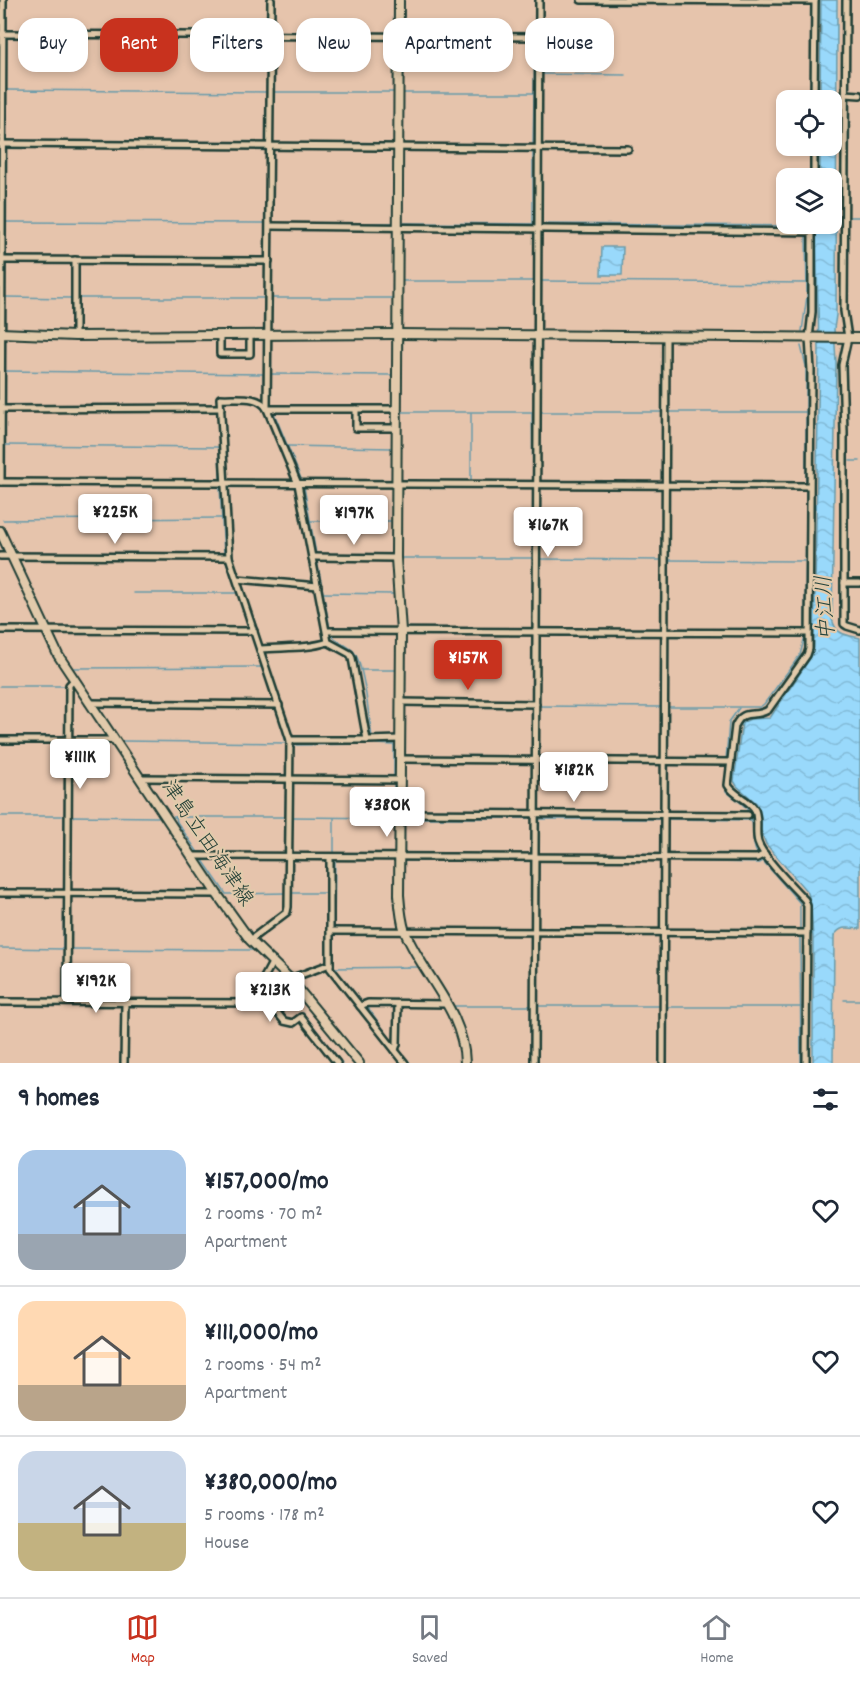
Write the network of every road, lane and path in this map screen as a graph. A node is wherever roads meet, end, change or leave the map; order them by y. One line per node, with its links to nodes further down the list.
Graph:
1 (3, 0): 11 (street)
2 (271, 0): 8 (street)
3 (399, 0): 9 (street)
4 (539, 0): 10 (street)
5 (581, 0): 7 (street)
6 (846, 0): 19 (street)
7 (815, 1): 18 (street)
8 (271, 18)
9 (398, 18)
10 (539, 18)
11 (2, 34): 12 (street); 21 (street)
12 (190, 35)
13 (284, 35): 14 (street)
14 (383, 36)
15 (271, 72): 22 (street)
16 (398, 72): 23 (street)
17 (538, 72): 24 (street)
18 (814, 90)
19 (845, 94): 20 (street); 43 (street)
20 (860, 94)
21 (1, 144): 22 (street); 31 (street)
22 (271, 146): 23 (street); 26 (street)
23 (398, 147): 24 (street); 27 (street)
24 (538, 148): 25 (street); 28 (street)
25 (628, 149)
26 (270, 226): 27 (street); 33 (street)
27 (398, 228): 28 (street); 38 (street)
28 (538, 228): 29 (street); 40 (street)
29 (776, 228)
30 (812, 234): 42 (street)
31 (1, 260): 32 (street); 34 (street)
32 (75, 260): 33 (street); 39 (street)
33 (269, 261): 37 (street)
34 (1, 333): 39 (street); 46 (street)
35 (220, 334): 36 (street); 36 (street); 39 (street)
36 (250, 334): 37 (street)
37 (268, 334): 38 (street); 47 (street)
38 (398, 334): 40 (street); 49 (street)
39 (75, 336)
40 (537, 337): 41 (street); 55 (street)
41 (666, 337): 42 (street); 56 (street)
42 (811, 338): 43 (street); 57 (street)
43 (845, 338): 44 (street); 65 (street)
44 (860, 338)
45 (221, 408): 46 (street); 47 (street); 52 (street)
46 (0, 409): 51 (street)
47 (267, 409): 48 (street); 53 (street)
48 (356, 409): 49 (street); 50 (street)
49 (397, 409): 50 (street)
50 (397, 428): 54 (street)
51 (0, 482): 52 (street)
52 (224, 483): 53 (street); 61 (street)
53 (298, 483): 54 (street); 62 (street)
54 (397, 484): 55 (street); 63 (street)
55 (536, 484): 56 (street); 74 (street)
56 (665, 486): 57 (street); 75 (street)
57 (809, 486): 76 (street)
58 (0, 531): 60 (street, 津島立田海津線)
59 (0, 556): 60 (street)
60 (12, 556): 61 (street); 69 (street, 津島立田海津線)
61 (229, 557): 64 (street)
62 (312, 557): 63 (street); 67 (street)
63 (396, 558): 73 (street)
64 (237, 579): 67 (street); 71 (street)
65 (844, 583): 66 (street); 70 (street)
66 (860, 583)
67 (318, 586): 72 (street)
68 (0, 630): 69 (street)
69 (46, 630): 71 (street); 79 (street, 津島立田海津線)
70 (860, 630)
71 (254, 631): 78 (street)
72 (327, 631): 73 (street); 77 (street)
73 (401, 632): 74 (street); 80 (street)
74 (536, 632): 75 (street); 82 (street)
75 (665, 633): 76 (street); 92 (street)
76 (809, 633): 93 (street)
77 (328, 642): 78 (street); 89 (street)
78 (261, 649): 83 (street)
79 (74, 680): 81 (street, 津島立田海津線); 86 (street)
80 (400, 702): 82 (street); 84 (street)
81 (89, 703): 83 (street); 87 (street, 津島立田海津線)
82 (536, 704): 91 (street)
83 (279, 705): 88 (street)
84 (400, 739): 89 (street); 90 (street)
85 (0, 740): 86 (street)
86 (68, 740): 87 (street); 109 (street)
87 (114, 740): 94 (street, 津島立田海津線)
88 (290, 740): 89 (street); 95 (street)
89 (367, 740)
90 (401, 759): 91 (street); 96 (street)
91 (536, 760): 92 (street); 99 (street)
92 (664, 760): 93 (street); 100 (street)
93 (731, 762): 101 (street)
94 (140, 778): 95 (street); 102 (street, 津島立田海津線)
95 (290, 779): 96 (street); 103 (street)
96 (400, 780): 98 (street)
97 (748, 815): 100 (street)
98 (400, 816): 99 (street); 105 (street)
99 (535, 817): 100 (street); 106 (street)
100 (664, 817): 107 (street)
101 (765, 854): 107 (street); 115 (street)
102 (191, 855): 103 (street); 110 (street, 津島立田海津線)
103 (289, 857): 104 (street); 116 (street)
104 (330, 857): 105 (street); 111 (street)
105 (399, 857): 106 (street); 112 (street)
106 (535, 858): 107 (street); 113 (street)
107 (664, 858): 114 (street)
108 (0, 893): 109 (street)
109 (68, 894): 110 (street); 121 (street)
110 (217, 894): 116 (street, 津島立田海津線)
111 (330, 931): 112 (street); 118 (street)
112 (405, 931): 113 (street); 125 (street)
113 (535, 932): 114 (street); 135 (street)
114 (663, 932): 115 (street); 136 (street)
115 (807, 933): 137 (street)
116 (250, 940): 117 (street, 津島立田海津線)
117 (273, 961): 119 (street, 津島立田海津線); 123 (street)
118 (330, 964): 119 (street); 126 (street)
119 (290, 979): 131 (street, 津島立田海津線)
120 (0, 1002): 121 (street)
121 (67, 1002): 122 (street)
122 (125, 1003): 123 (street); 129 (street)
123 (269, 1003): 130 (street)
124 (398, 1004): 125 (street); 126 (street); 127 (street)
125 (448, 1004): 134 (street)
126 (360, 1006): 127 (street)
127 (395, 1050): 128 (street)
128 (400, 1058): 132 (street); 133 (street)
129 (124, 1063)
130 (337, 1063)
131 (359, 1063)
132 (394, 1063)
133 (405, 1063)
134 (465, 1063)
135 (534, 1063)
136 (663, 1063)
137 (806, 1063)

